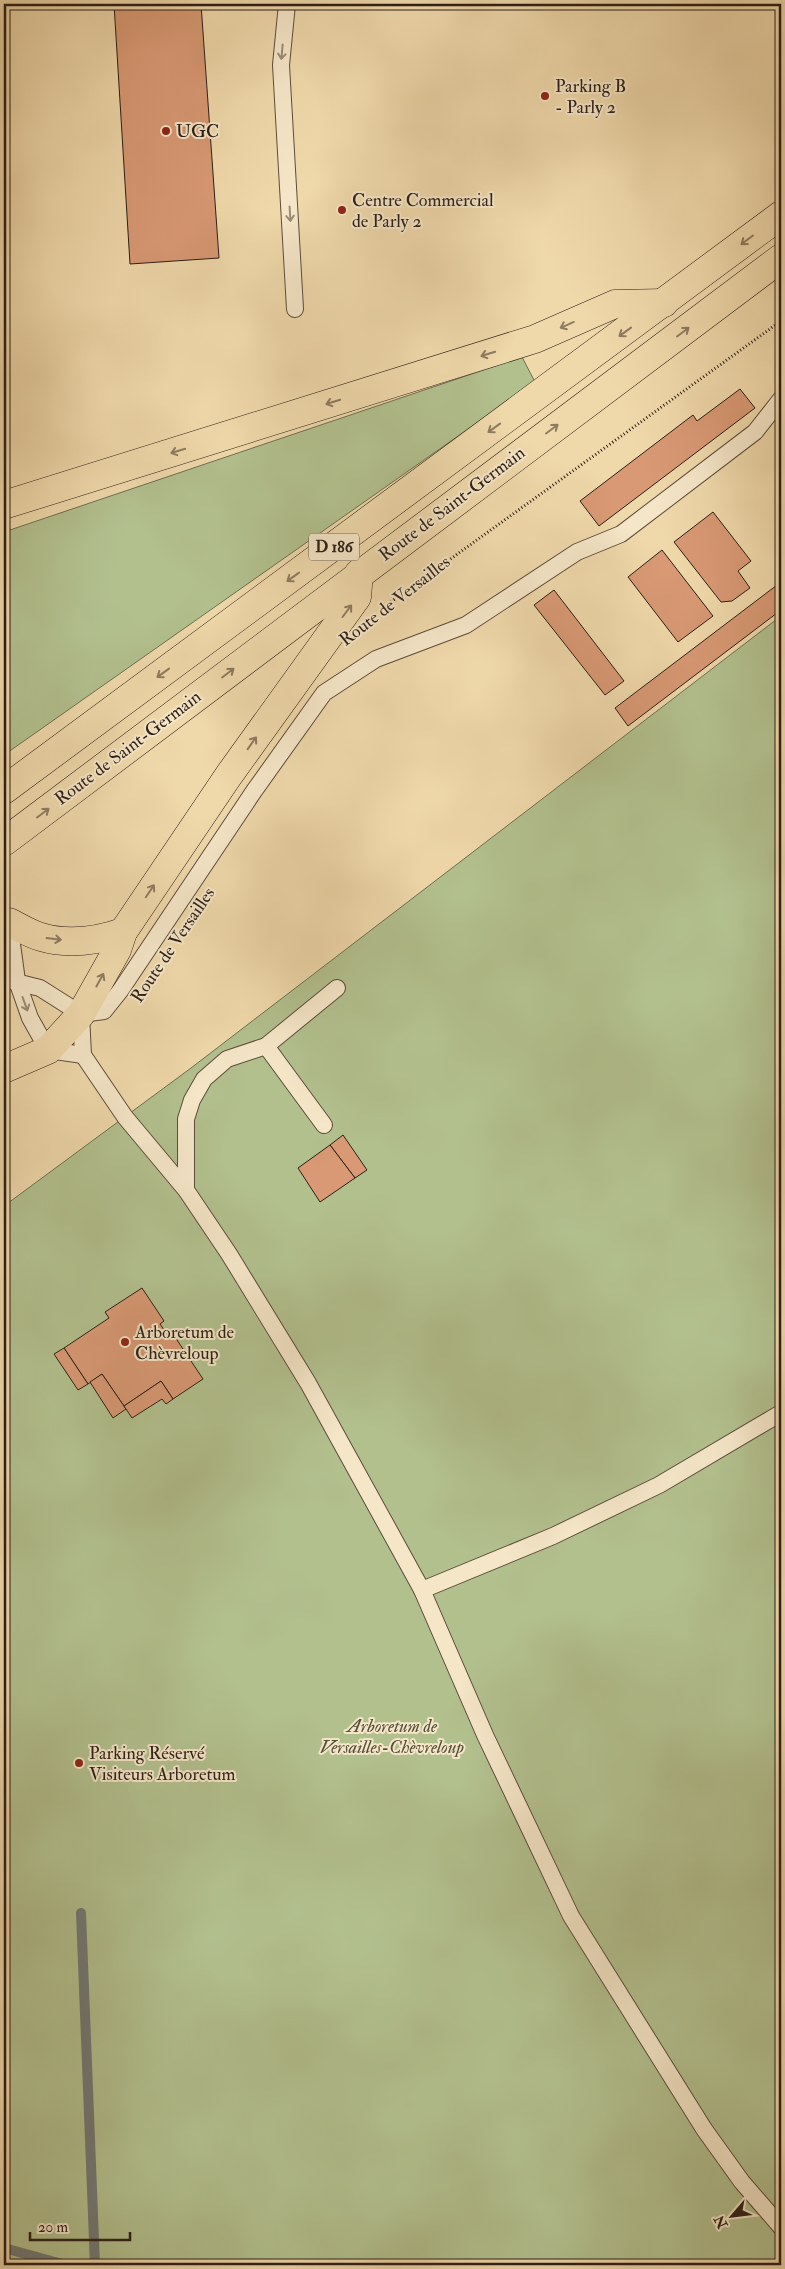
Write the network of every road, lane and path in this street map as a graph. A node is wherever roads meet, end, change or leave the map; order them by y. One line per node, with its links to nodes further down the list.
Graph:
1 (232, 4): 3 (path)
2 (287, 4): 7 (lane, one-way to 7)
3 (217, 5)
4 (781, 215): 6 (main road, D 186, one-way to 6)
5 (781, 258): 11 (main road, Route de Saint-Germain / D 186, one-way to 5)
6 (664, 303): 10 (main road, one-way to 10); 14 (main road, Route de Saint-Germain / D 186, one-way to 14)
7 (295, 309)
8 (781, 321): 12 (path, Route de Versailles)
9 (781, 399): 15 (lane)
10 (5, 505)
11 (359, 574): 13 (main road, one-way to 11); 16 (main road, Route de Saint-Germain / D 186, one-way to 11)
12 (387, 604)
13 (229, 775): 15 (lane); 18 (main road, one-way to 13)
14 (4, 790)
15 (254, 791): 21 (lane)
16 (4, 842)
17 (9, 922): 18 (main road, one-way to 18); 19 (lane)
18 (123, 932): 21 (main road, one-way to 18)
19 (11, 980): 21 (lane); 23 (lane, one-way to 23)
20 (337, 988): 22 (lane)
21 (81, 1014): 23 (main road); 24 (lane)
22 (266, 1046): 26 (lane); 27 (lane)
23 (48, 1050): 24 (lane); 25 (main road)
24 (83, 1054): 27 (lane)
25 (4, 1069)
26 (324, 1125)
27 (186, 1190): 29 (lane)
28 (781, 1413): 29 (lane)
29 (422, 1590): 30 (lane)
30 (781, 2227)

